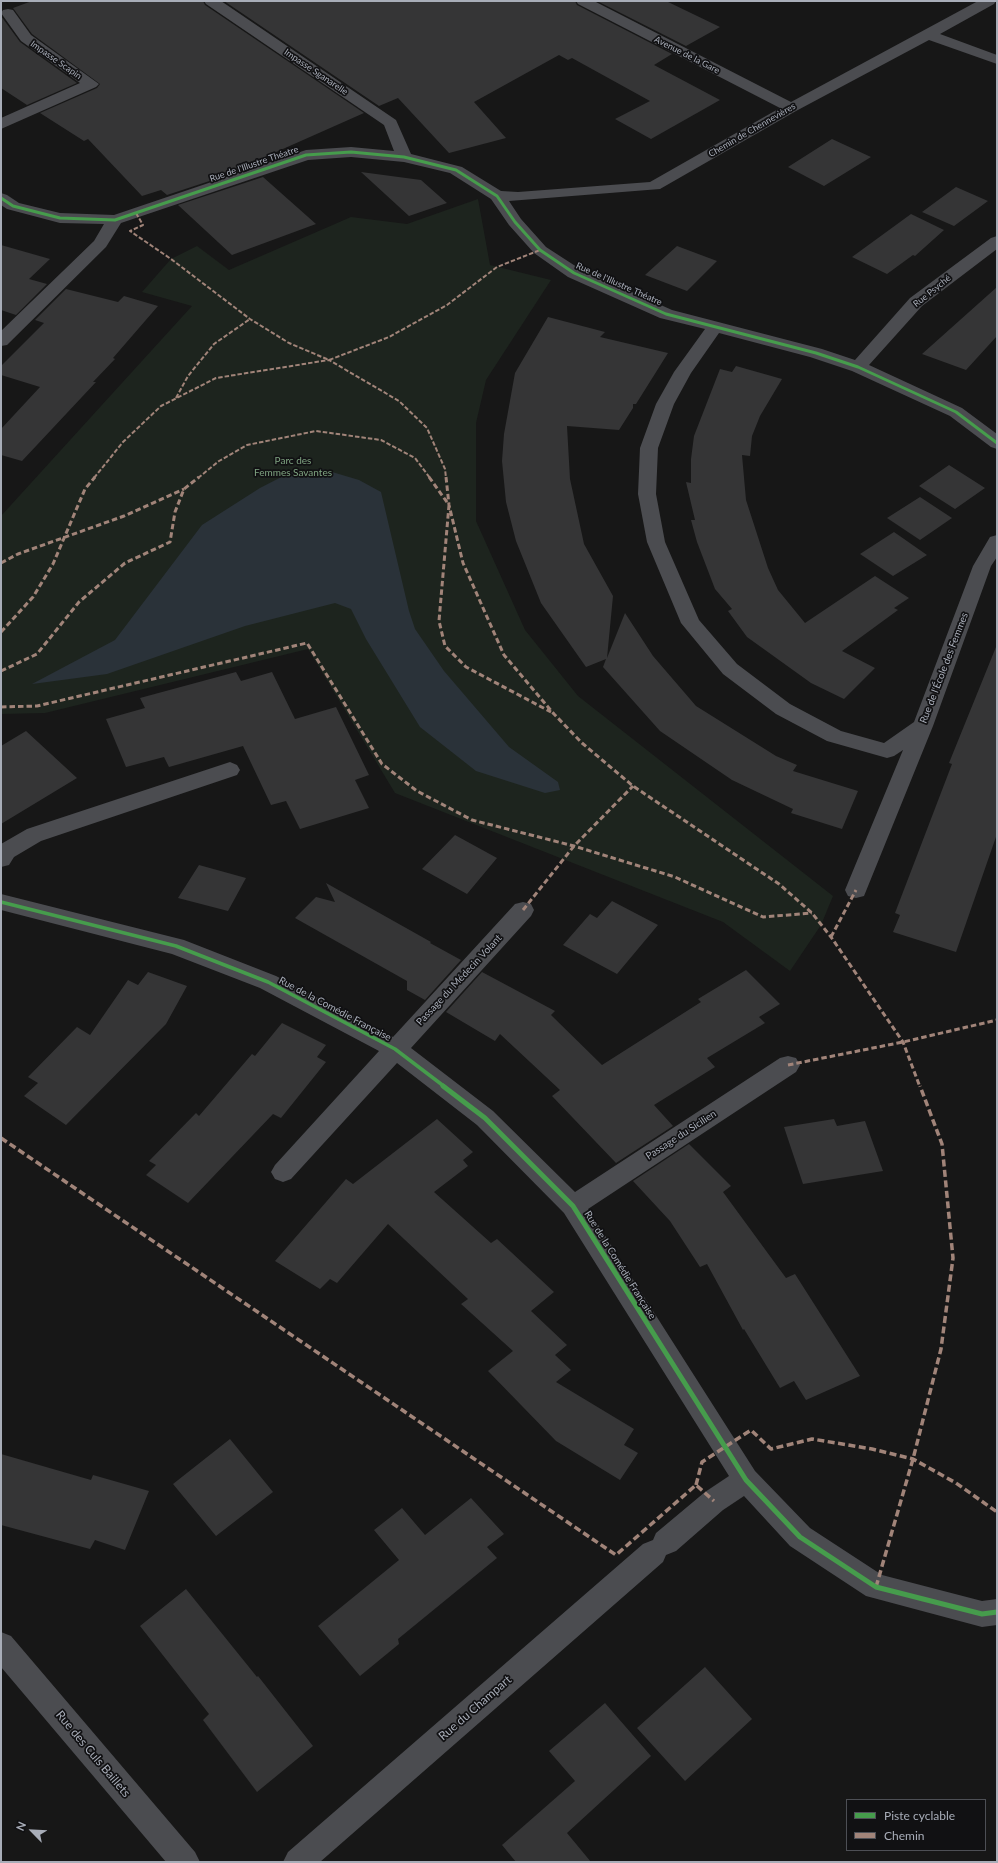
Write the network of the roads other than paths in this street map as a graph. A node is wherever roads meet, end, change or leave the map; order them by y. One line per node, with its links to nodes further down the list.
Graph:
1 (211, 1): 9 (street, Impasse Sganarelle)
2 (583, 1): 7 (street, Avenue de la Gare)
3 (989, 1): 5 (street, Chemin de Chennevières)
4 (8, 13): 8 (street, Impasse Scapin)
5 (927, 34): 6 (street); 7 (street, Chemin de Chennevières)
6 (997, 60)
7 (791, 108): 10 (street, Chemin de Chennevières)
8 (1, 124)
9 (404, 158): 10 (street, Rue de l'Illustre Théatre); 12 (street, Rue de l'Illustre Théatre)
10 (497, 196): 14 (street, Rue de l'Illustre Théatre)
11 (1, 198): 12 (street)
12 (115, 220): 15 (street)
13 (997, 241): 16 (street, Rue Psyché)
14 (714, 328): 16 (street, Rue de l'Illustre Théatre); 19 (street, Rue de l'École des Femmes)
15 (1, 341)
16 (858, 367): 17 (street, Rue de l'Illustre Théatre)
17 (997, 444)
18 (997, 541): 19 (street, Rue de l'École des Femmes)
19 (923, 726): 22 (street)
20 (230, 770): 21 (street)
21 (1, 859)
22 (856, 890)
23 (1, 902): 25 (street, Rue de la Comédie Française)
24 (523, 910): 25 (street, Passage du Médecin Volant)
25 (395, 1049): 27 (street, Passage du Médecin Volant); 28 (street, Rue de la Comédie Française)
26 (788, 1065): 28 (street, Passage du Sicilien)
27 (283, 1172)
28 (573, 1206): 29 (street, Rue de la Comédie Française)
29 (746, 1480): 30 (street, Rue de la Comédie Française); 33 (street, Rue du Champart)
30 (997, 1612)
31 (1, 1646): 32 (street, Rue des Culs Baillets)
32 (185, 1862)
33 (298, 1862)

